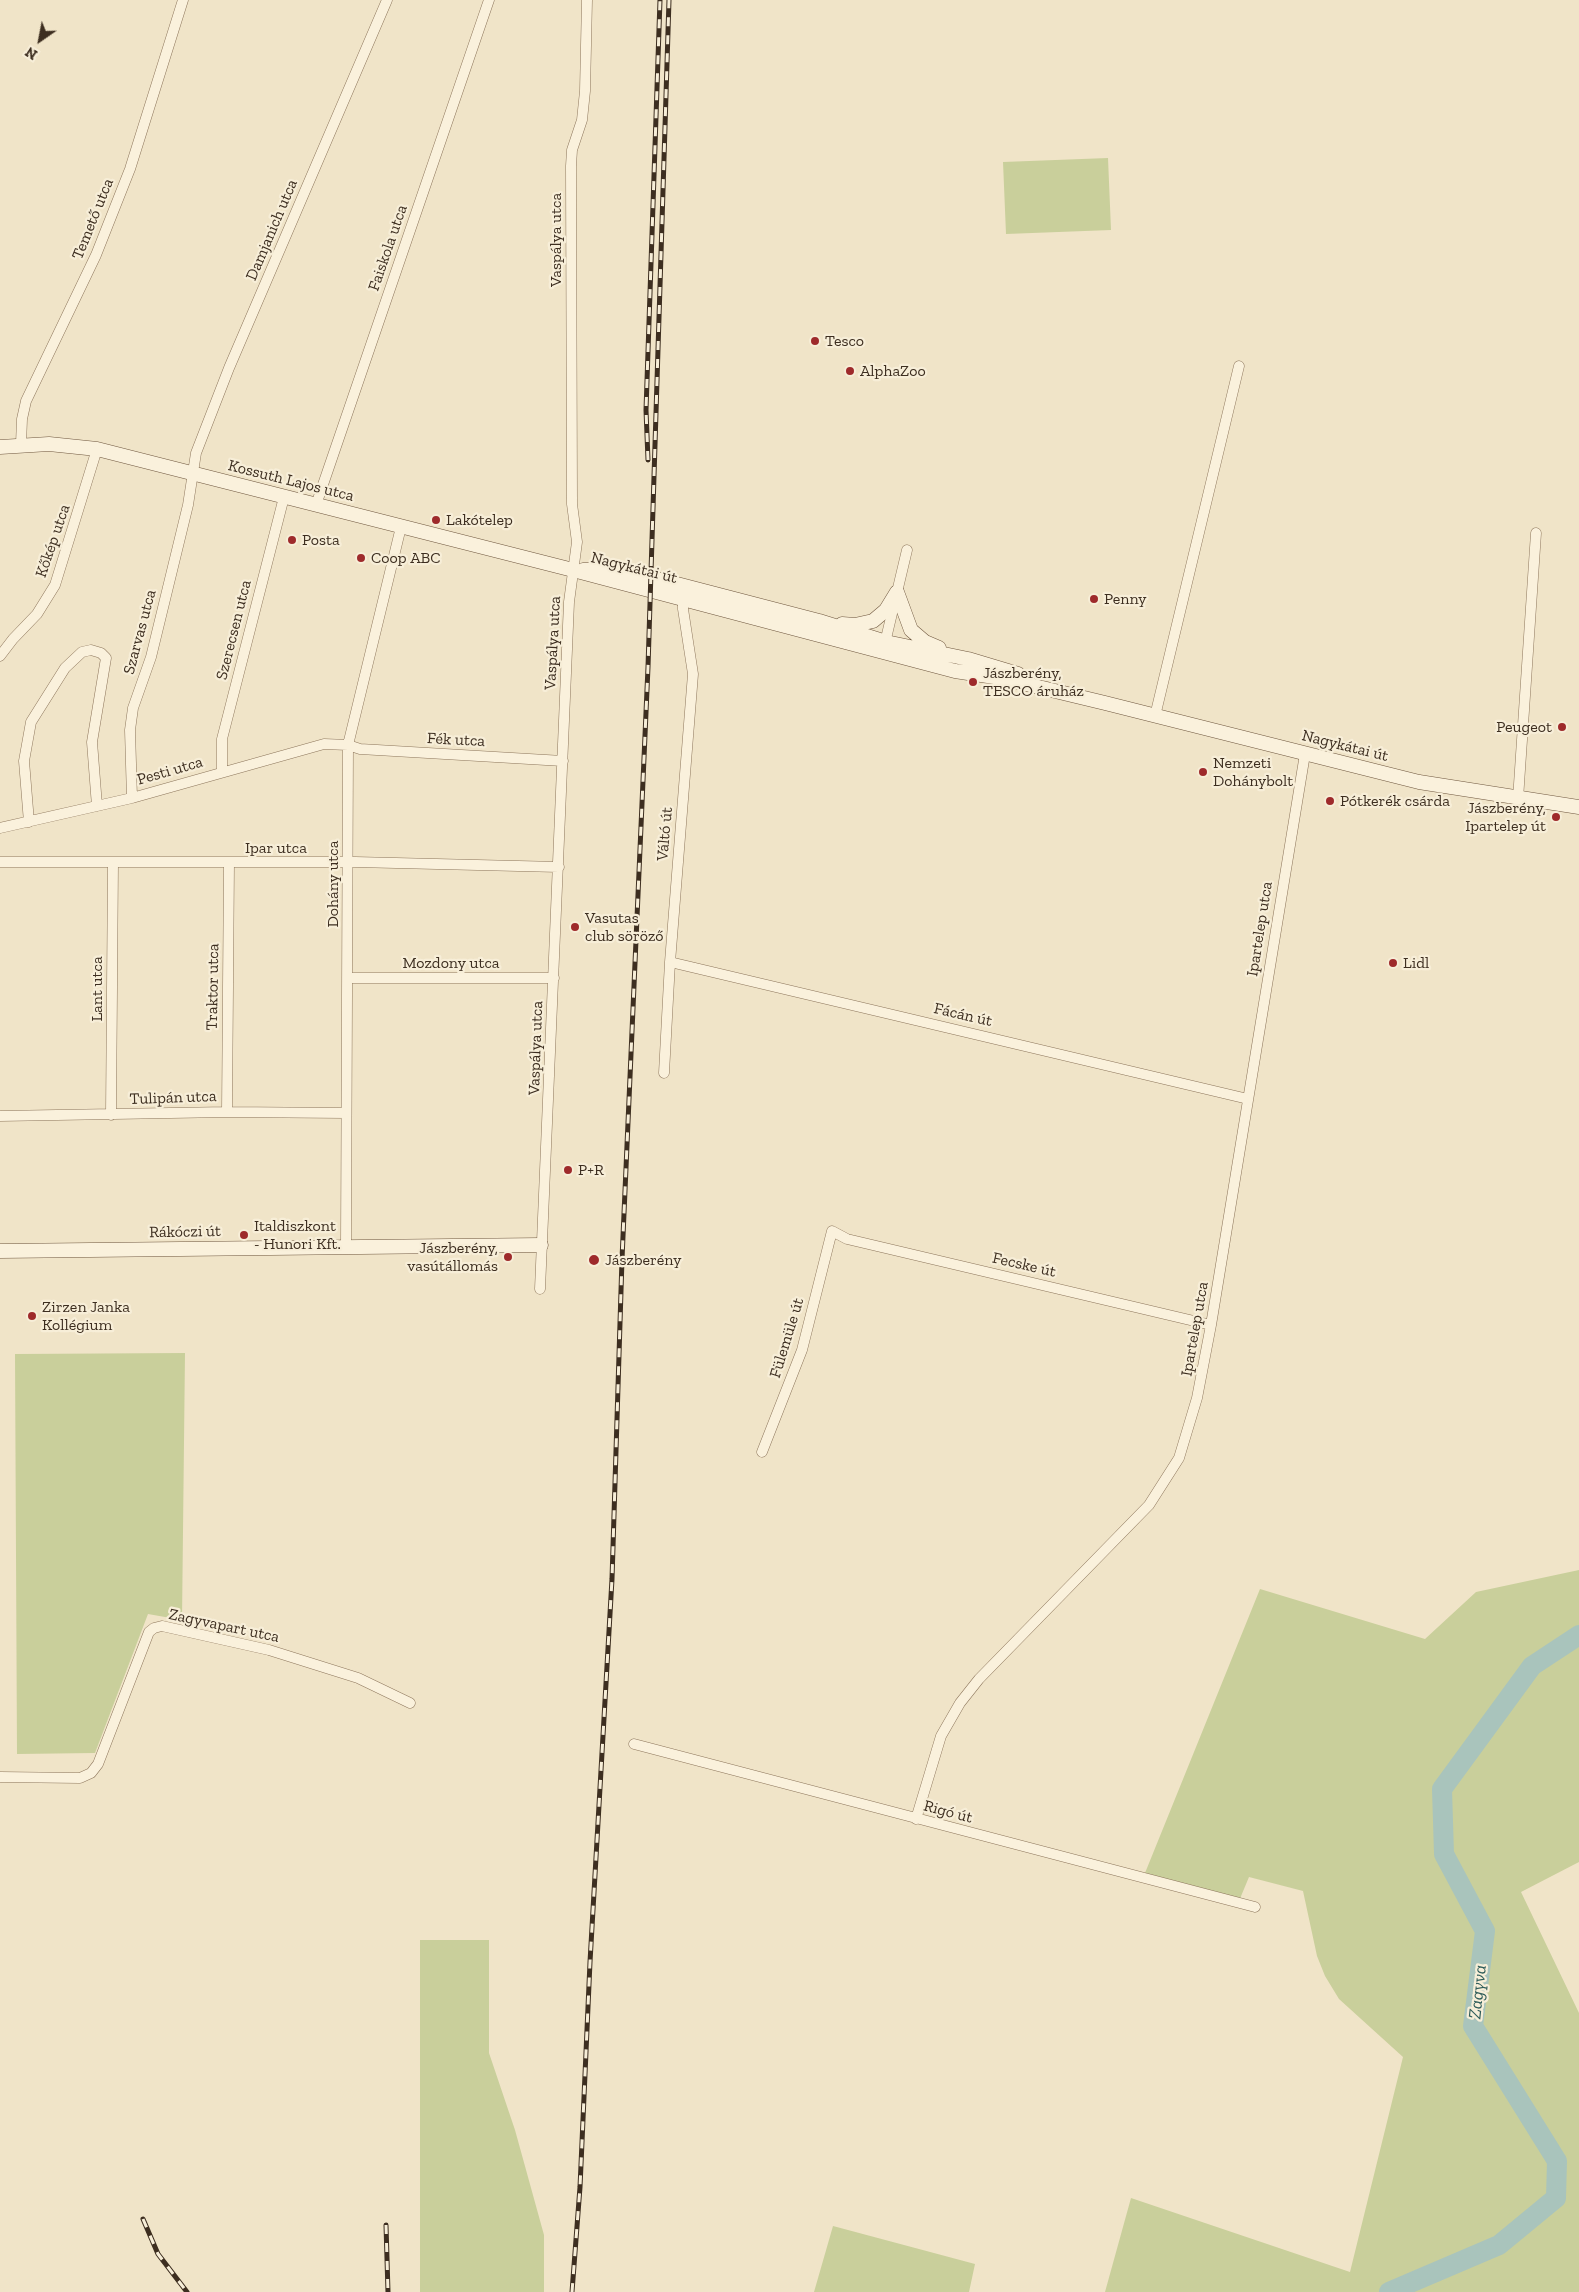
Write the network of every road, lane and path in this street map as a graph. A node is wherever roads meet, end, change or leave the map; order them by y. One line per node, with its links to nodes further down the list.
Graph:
1 (183, 0): 6 (street, Temető utca)
2 (387, 0): 9 (street, Damjanich utca)
3 (489, 0): 11 (street, Faiskola utca)
4 (587, 0): 15 (street, Vaspálya utca)
5 (1239, 366): 23 (street)
6 (21, 444): 7 (street, Kossuth Lajos utca); 8 (street, Kossuth Lajos utca)
7 (0, 447)
8 (97, 449): 9 (street, Kossuth Lajos utca); 20 (street, Kőkép utca)
9 (192, 475): 10 (street, Kossuth Lajos utca); 28 (street, Szarvas utca)
10 (284, 497): 11 (street, Kossuth Lajos utca); 27 (street, Szerecsen utca)
11 (316, 505): 12 (street, Kossuth Lajos utca)
12 (401, 527): 15 (street, Kossuth Lajos utca); 24 (street, Dohány utca)
13 (1536, 533): 29 (street)
14 (907, 550): 16 (street)
15 (572, 570): 17 (street, Nagykátai út); 18 (street, Nagykátai út); 26 (street, Vaspálya utca)
16 (897, 592): 18 (street); 19 (street); 21 (street)
17 (684, 599): 19 (street, Nagykátai út); 39 (street, Váltó út)
18 (819, 621): 19 (street, Nagykátai út)
19 (884, 647): 21 (street, Nagykátai út); 22 (street, Nagykátai út)
20 (0, 656)
21 (968, 659): 22 (street, Nagykátai út)
22 (1105, 703): 23 (street, Nagykátai út)
23 (1155, 716): 25 (street, Nagykátai út)
24 (348, 745): 26 (street, Fék utca); 27 (street, Pesti utca); 37 (street, Dohány utca)
25 (1305, 754): 29 (street, Nagykátai út); 43 (street, Ipartelep utca)
26 (563, 761): 38 (street, Vaspálya utca)
27 (222, 772): 28 (street, Pesti utca)
28 (132, 798): 30 (street, Pesti utca)
29 (1518, 799): 31 (street, Nagykátai út)
30 (97, 806): 32 (street, Pesti utca); 32 (street)
31 (1579, 807)
32 (29, 822): 33 (street, Pesti utca)
33 (0, 828)
34 (0, 862): 35 (street, Ipar utca)
35 (113, 862): 36 (street, Ipar utca); 46 (street, Lant utca)
36 (229, 862): 37 (street, Ipar utca); 44 (street, Traktor utca)
37 (347, 863): 38 (street, Ipar utca); 40 (street, Dohány utca)
38 (558, 867): 41 (street, Vaspálya utca)
39 (670, 962): 42 (street, Váltó út); 43 (street, Fácán út)
40 (348, 978): 41 (street, Mozdony utca); 45 (street, Dohány utca)
41 (554, 978): 49 (street, Vaspálya utca)
42 (664, 1073)
43 (1248, 1100): 53 (street, Ipartelep utca)
44 (227, 1112): 45 (street, Tulipán utca); 46 (street, Tulipán utca)
45 (346, 1113): 50 (street, Dohány utca)
46 (111, 1115): 47 (street, Tulipán utca)
47 (0, 1116)
48 (832, 1231): 53 (street, Fecske út); 54 (street, Fülemüle út)
49 (541, 1245): 50 (street, Rákóczi út); 52 (street, Vaspálya utca)
50 (346, 1247): 51 (street, Rákóczi út)
51 (0, 1251)
52 (540, 1289)
53 (1211, 1325): 58 (street, Ipartelep utca)
54 (762, 1452)
55 (410, 1703): 57 (street, Zagyvapart utca)
56 (634, 1744): 58 (street, Rigó út)
57 (0, 1777)
58 (916, 1819): 59 (street, Rigó út)
59 (1255, 1907)

